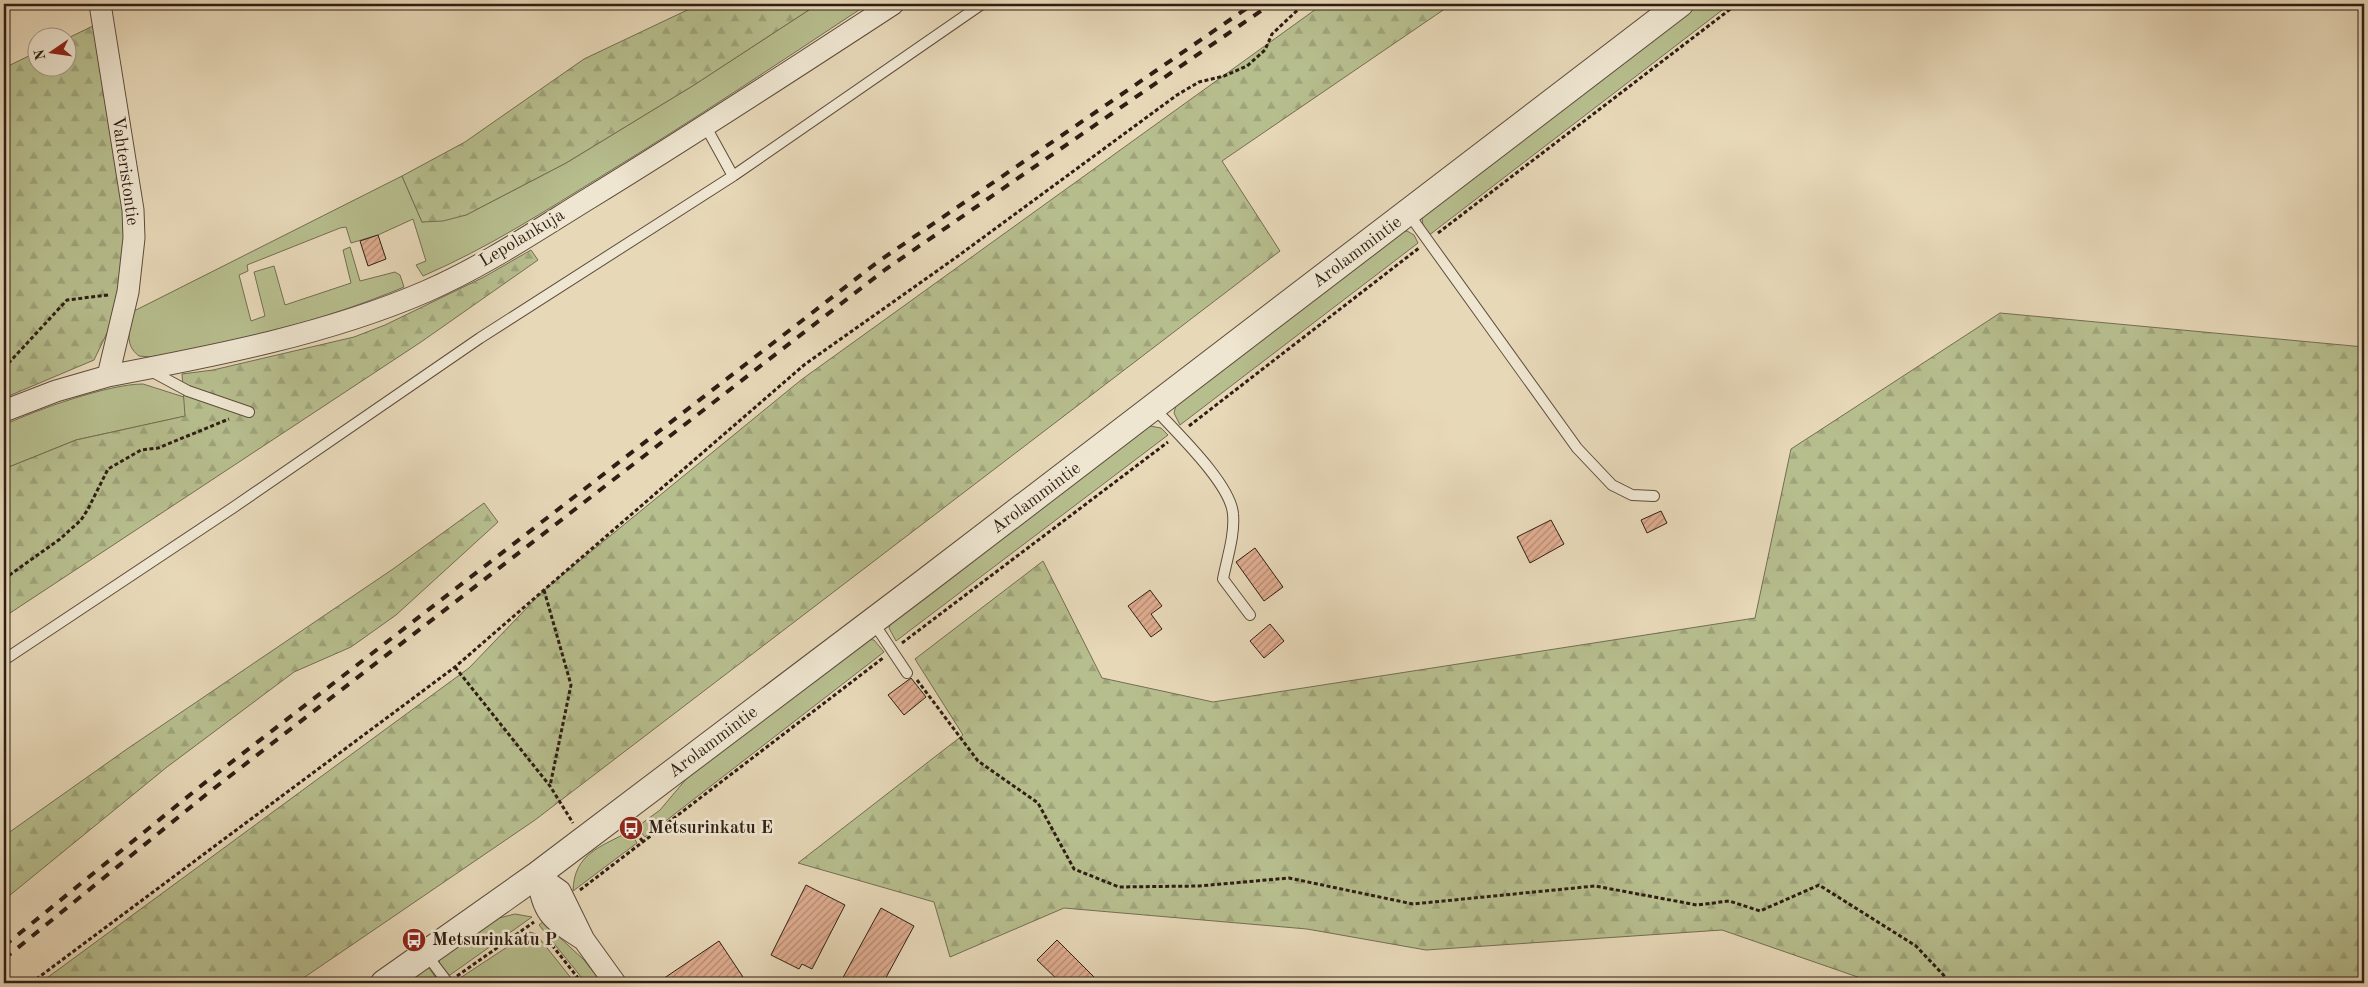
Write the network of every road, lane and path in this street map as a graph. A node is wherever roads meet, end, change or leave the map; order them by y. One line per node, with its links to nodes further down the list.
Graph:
1 (100, 4): 11 (street, Vahteristontie)
2 (893, 4): 7 (street, Lepolankuja)
3 (982, 4): 8 (lane)
4 (1304, 4): 21 (path)
5 (1680, 4): 9 (street, Arolammintie)
6 (1737, 4): 10 (path)
7 (706, 127): 8 (lane); 13 (street, Lepolankuja)
8 (733, 176): 25 (lane)
9 (1408, 213): 10 (lane); 15 (street, Arolammintie)
10 (1428, 241): 18 (path); 19 (lane)
11 (128, 292): 12 (path); 14 (street, Vahteristontie)
12 (4, 368)
13 (146, 368): 14 (street, Lepolankuja); 17 (lane)
14 (108, 376): 16 (street)
15 (1154, 408): 18 (lane); 23 (street, Arolammintie)
16 (4, 411)
17 (246, 411): 20 (path)
18 (1178, 434): 22 (lane); 24 (path)
19 (1654, 496)
20 (4, 579)
21 (544, 590): 26 (path); 28 (path)
22 (1250, 616)
23 (873, 621): 24 (lane); 30 (street, Arolammintie)
24 (893, 650): 27 (lane); 31 (path)
25 (4, 660)
26 (454, 667): 28 (path); 38 (path)
27 (907, 673): 43 (path)
28 (550, 786): 30 (path)
29 (631, 828): 31 (path)
30 (585, 839): 32 (street, Arolammintie)
31 (644, 843): 33 (path)
32 (537, 875): 33 (street); 34 (street); 37 (street, Arolammintie)
33 (566, 900): 36 (street)
34 (539, 922): 36 (street); 40 (path)
35 (542, 934): 41 (path)
36 (584, 940): 42 (street)
37 (426, 954): 39 (street, Arolammintie); 40 (lane)
38 (31, 983)
39 (384, 983)
40 (448, 983)
41 (582, 983)
42 (615, 983)
43 (1951, 983)

